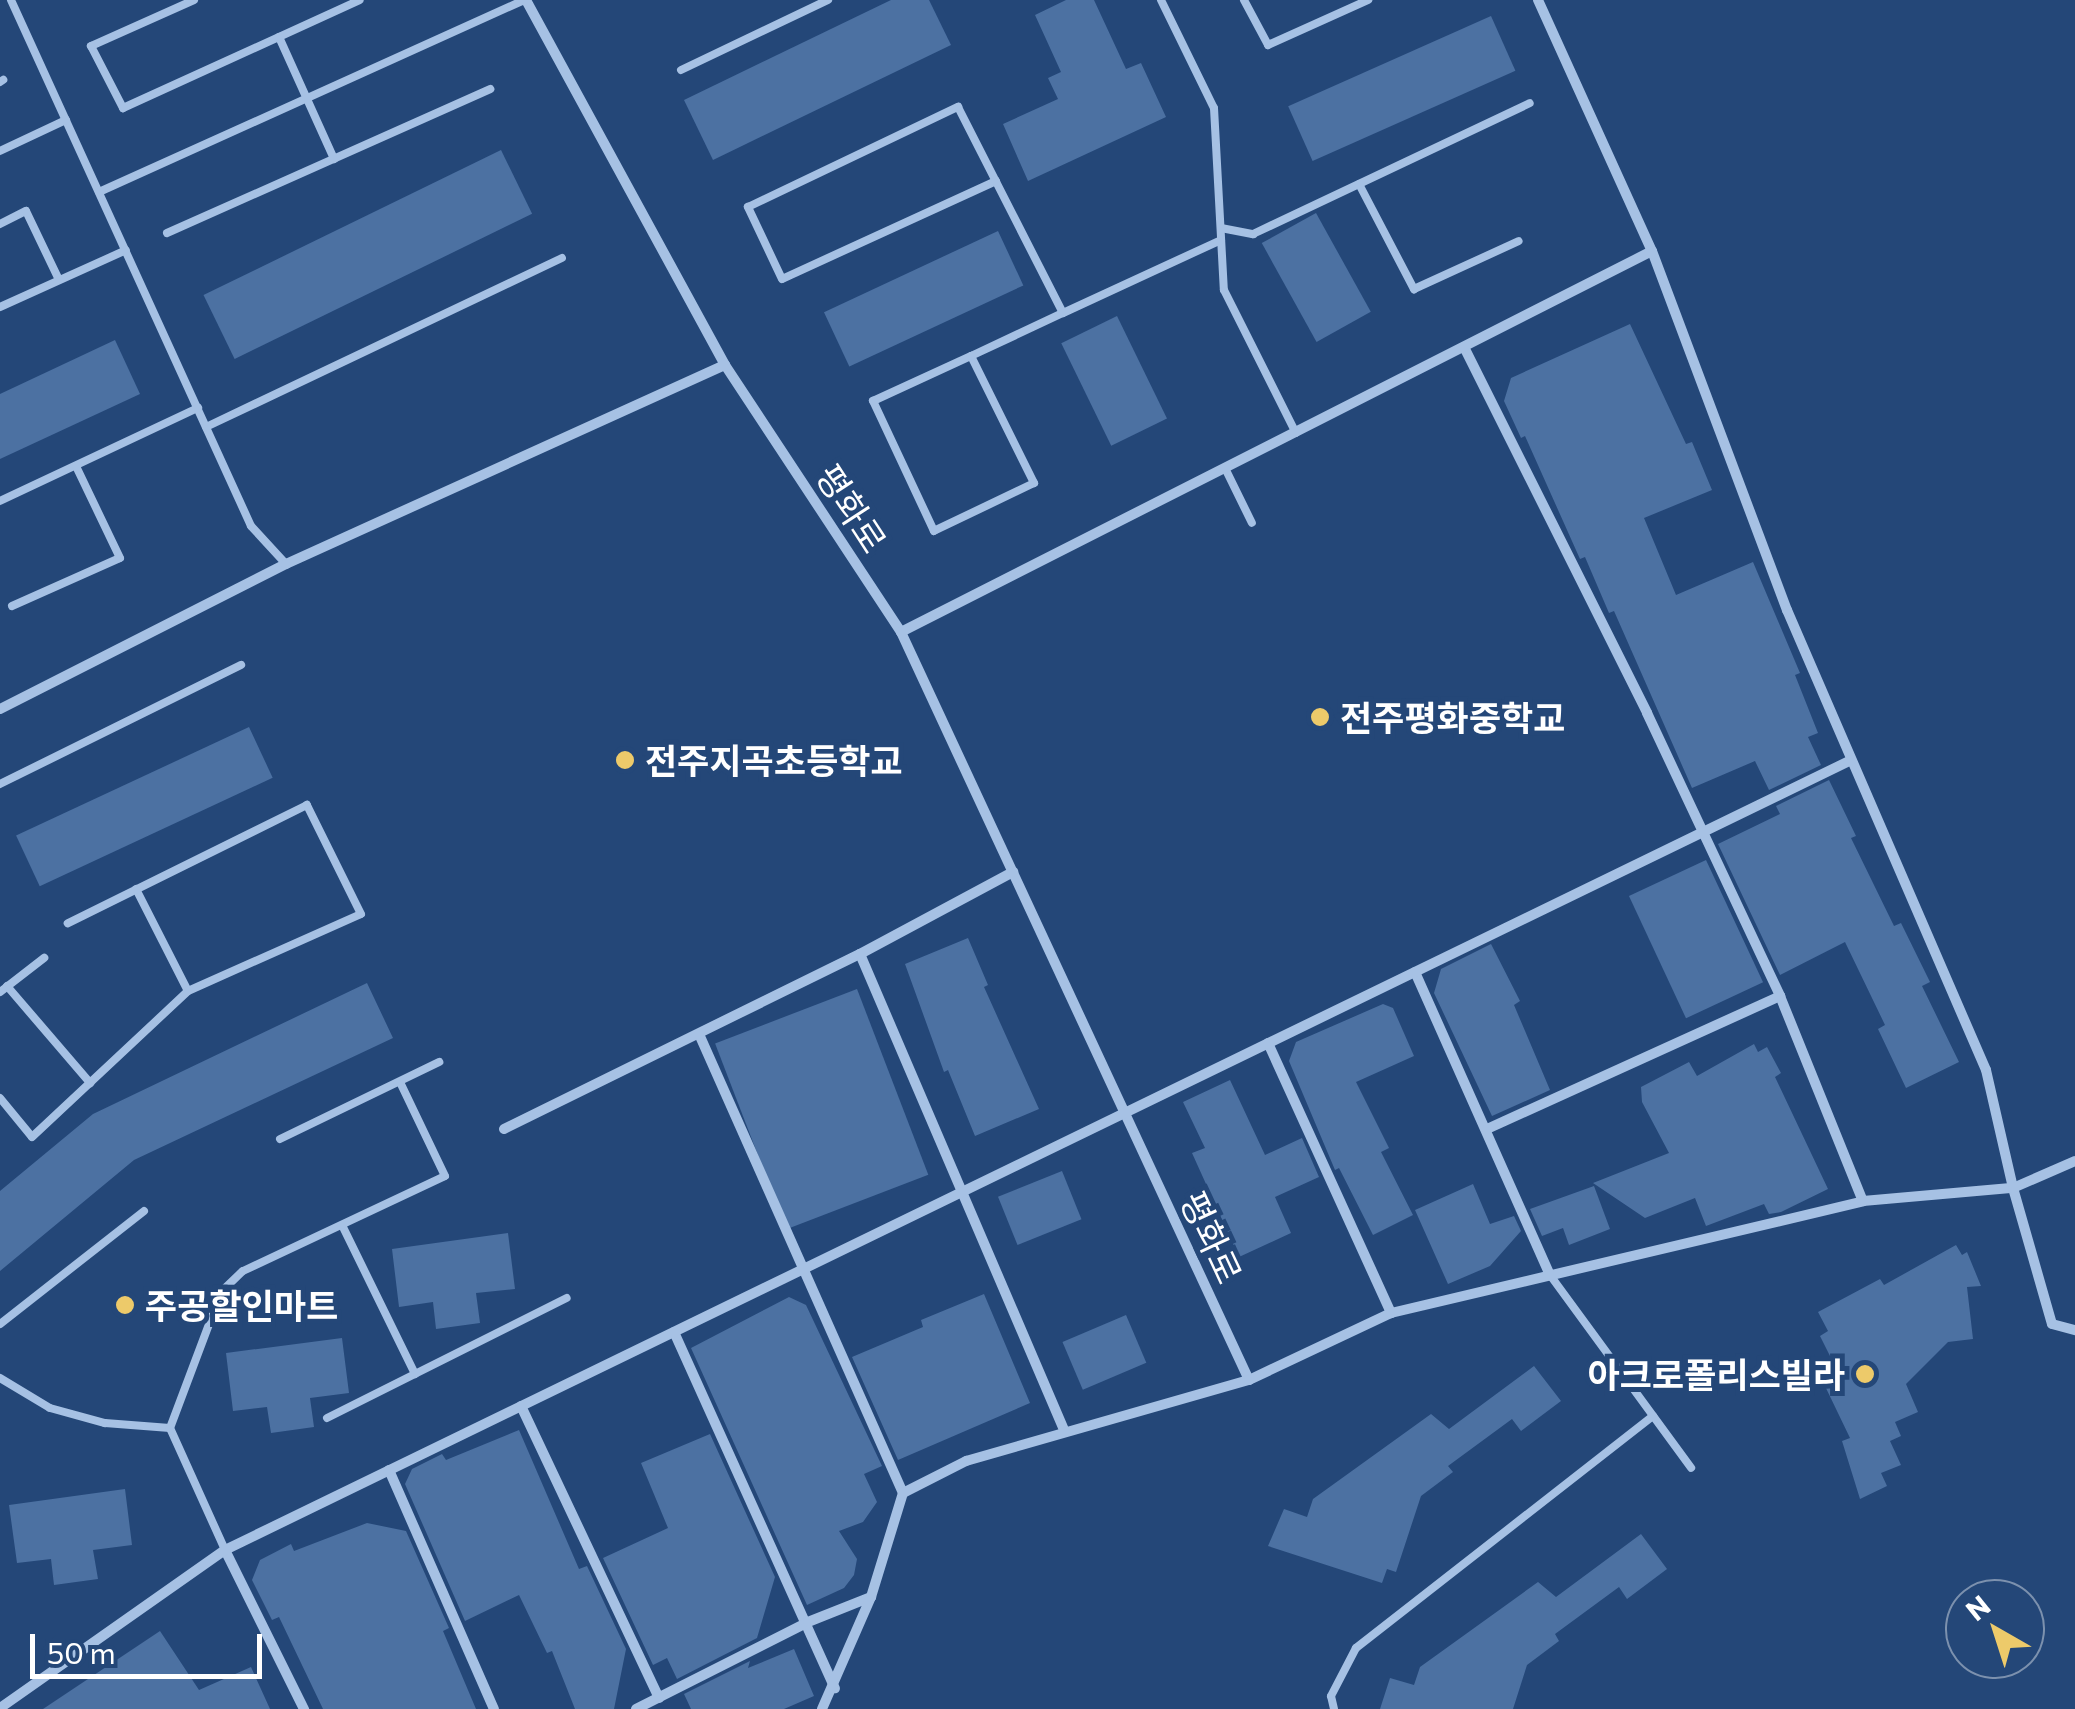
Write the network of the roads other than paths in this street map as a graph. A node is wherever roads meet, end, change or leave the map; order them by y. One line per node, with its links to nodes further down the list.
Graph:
1 (11, 0): 15 (lane)
2 (194, 0): 10 (lane)
3 (360, 0): 10 (lane)
4 (525, 0): 13 (lane); 34 (street, 평화로)
5 (828, 0): 11 (lane)
6 (1161, 0): 22 (lane)
7 (1244, 0): 8 (lane)
8 (1368, 0)
9 (1538, 0): 27 (street)
10 (279, 37): 13 (lane)
11 (681, 70)
12 (490, 88): 17 (lane)
13 (306, 99): 17 (lane); 20 (lane)
14 (1530, 103): 19 (lane)
15 (66, 120): 16 (lane); 20 (lane)
16 (0, 151)
17 (334, 159): 23 (lane)
18 (996, 181): 18 (lane); 31 (lane)
19 (1359, 184): 22 (lane); 25 (lane)
20 (99, 192): 26 (lane)
21 (0, 224): 29 (lane)
22 (1221, 228): 24 (lane)
23 (168, 233)
24 (1222, 240): 31 (lane); 37 (lane)
25 (1519, 242)
26 (126, 250): 29 (lane); 35 (lane)
27 (1652, 251): 32 (street); 47 (street)
28 (562, 258): 36 (lane)
29 (60, 280): 30 (lane)
30 (0, 306)
31 (1063, 314): 33 (lane)
32 (1464, 347): 37 (street); 49 (street)
33 (970, 356): 33 (lane)
34 (725, 365): 42 (street); 44 (street, 평화로)
35 (198, 408): 36 (lane); 38 (lane)
36 (206, 427): 42 (lane)
37 (1296, 433): 39 (street)
38 (76, 466): 40 (lane); 43 (lane)
39 (1225, 468): 41 (lane); 44 (street)
40 (0, 502)
41 (1252, 524)
42 (286, 564): 46 (street)
43 (12, 606)
44 (901, 632): 50 (street, 평화로)
45 (241, 664): 48 (lane)
46 (0, 709)
47 (1852, 760): 49 (street); 70 (street)
48 (0, 784)
49 (1702, 832): 55 (street); 58 (street)
50 (1013, 872): 53 (street); 65 (street, 평화로)
51 (136, 890): 52 (lane); 57 (lane); 57 (lane)
52 (68, 923)
53 (860, 954): 59 (street); 71 (street)
54 (44, 958): 56 (lane)
55 (1415, 972): 60 (street); 66 (street)
56 (4, 989): 62 (lane)
57 (188, 991): 62 (lane)
58 (1780, 996): 66 (street); 72 (street)
59 (699, 1034): 67 (street); 75 (street)
60 (1268, 1043): 65 (street); 78 (street)
61 (439, 1062): 63 (lane)
62 (90, 1083): 64 (lane)
63 (401, 1084): 68 (lane); 74 (lane)
64 (0, 1098)
65 (1123, 1114): 71 (street); 84 (street, 평화로)
66 (1487, 1128): 76 (street)
67 (504, 1129)
68 (280, 1139)
69 (2075, 1161): 70 (street)
70 (2013, 1188): 72 (street); 80 (street)
71 (964, 1191): 75 (street); 89 (street)
72 (1864, 1201): 76 (street)
73 (144, 1211): 79 (lane)
74 (342, 1225): 82 (lane); 88 (lane)
75 (802, 1269): 81 (street); 92 (street)
76 (1550, 1274): 78 (street); 86 (lane)
77 (566, 1298): 82 (lane)
78 (1390, 1314): 84 (street)
79 (0, 1324)
80 (2075, 1330)
81 (674, 1332): 85 (street); 95 (street)
82 (414, 1374): 87 (lane)
83 (0, 1378): 88 (lane)
84 (1249, 1380): 89 (street)
85 (521, 1406): 91 (street); 97 (street)
86 (1653, 1416): 90 (lane); 103 (lane)
87 (328, 1418)
88 (170, 1428): 93 (lane)
89 (1065, 1432): 92 (street)
90 (1690, 1468)
91 (389, 1470): 93 (street); 100 (street)
92 (903, 1493): 94 (street)
93 (225, 1550): 98 (street); 99 (street)
94 (871, 1598): 95 (street); 96 (street)
95 (808, 1622): 96 (street); 97 (street)
96 (835, 1688): 102 (street)
97 (659, 1698): 101 (street)
98 (0, 1708)
99 (304, 1709)
100 (494, 1709)
101 (636, 1709)
102 (822, 1709)
103 (1334, 1709)

